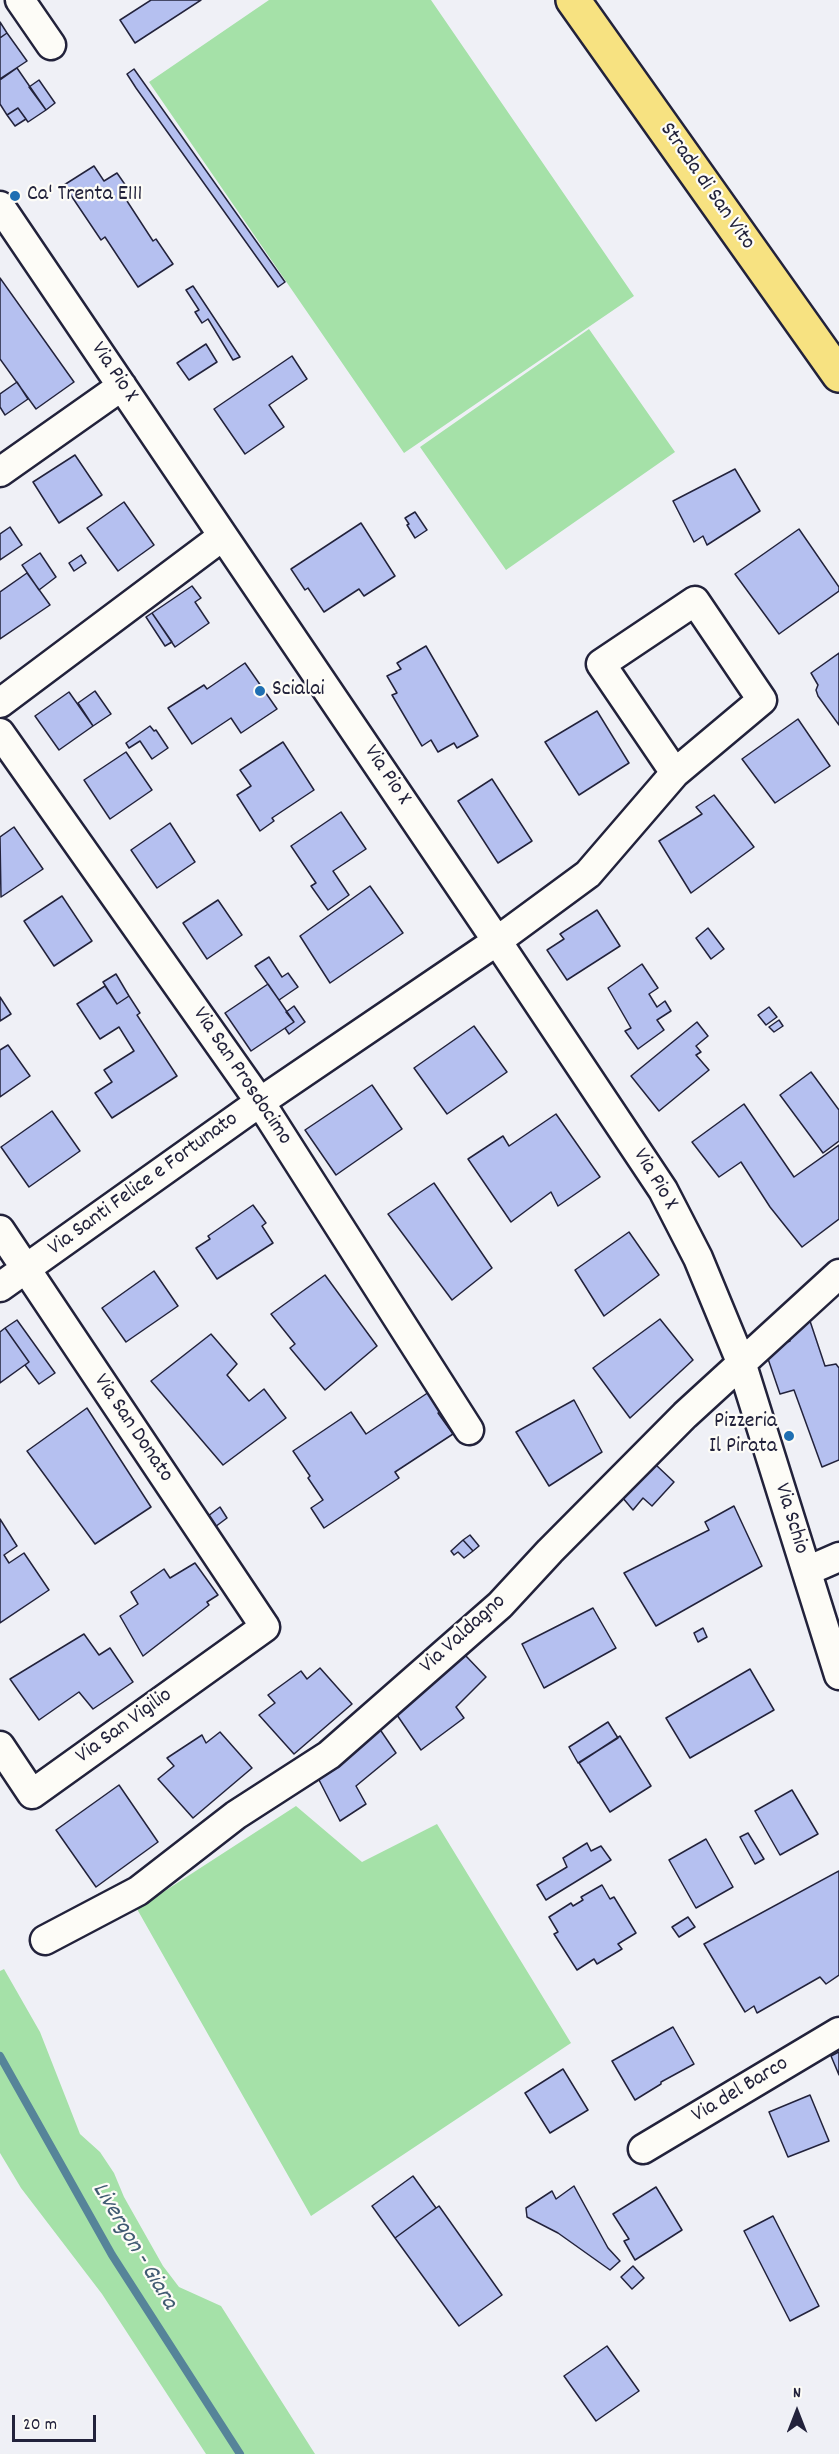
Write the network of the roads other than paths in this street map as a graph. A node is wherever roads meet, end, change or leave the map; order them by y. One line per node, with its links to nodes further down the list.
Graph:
1 (20, 0): 3 (street)
2 (573, 0): 6 (main road, Strada di San Vito)
3 (51, 45)
4 (0, 206): 5 (street, Via Pio X)
5 (9, 238): 7 (street, Via Pio X)
6 (839, 375)
7 (122, 387): 8 (street); 9 (street, Via Pio X)
8 (0, 472)
9 (223, 536): 10 (street); 13 (street, Via Pio X)
10 (0, 703)
11 (0, 733): 14 (street, Via San Prosdocimo)
12 (675, 773): 12 (street, Via Santi Felice e Fortunato); 13 (street, Via Santi Felice e Fortunato)
13 (497, 941): 14 (street, Via Santi Felice e Fortunato); 19 (street, Via Pio X)
14 (260, 1102): 16 (street, Via Santi Felice e Fortunato); 20 (street, Via San Prosdocimo)
15 (0, 1230): 16 (street, Via San Donato)
16 (26, 1269): 18 (street, Via Santi Felice e Fortunato); 23 (street, Via San Donato)
17 (839, 1274): 19 (street, Via Valdagno)
18 (0, 1287)
19 (741, 1362): 22 (street, Via Schio); 26 (street, Via Valdagno)
20 (469, 1430)
21 (839, 1557): 22 (street)
22 (807, 1571): 24 (street, Via Schio)
23 (265, 1627): 25 (street, Via San Vigilio)
24 (839, 1675)
25 (0, 1746)
26 (45, 1940)
27 (839, 2032): 28 (street, Via del Barco)
28 (643, 2149)

